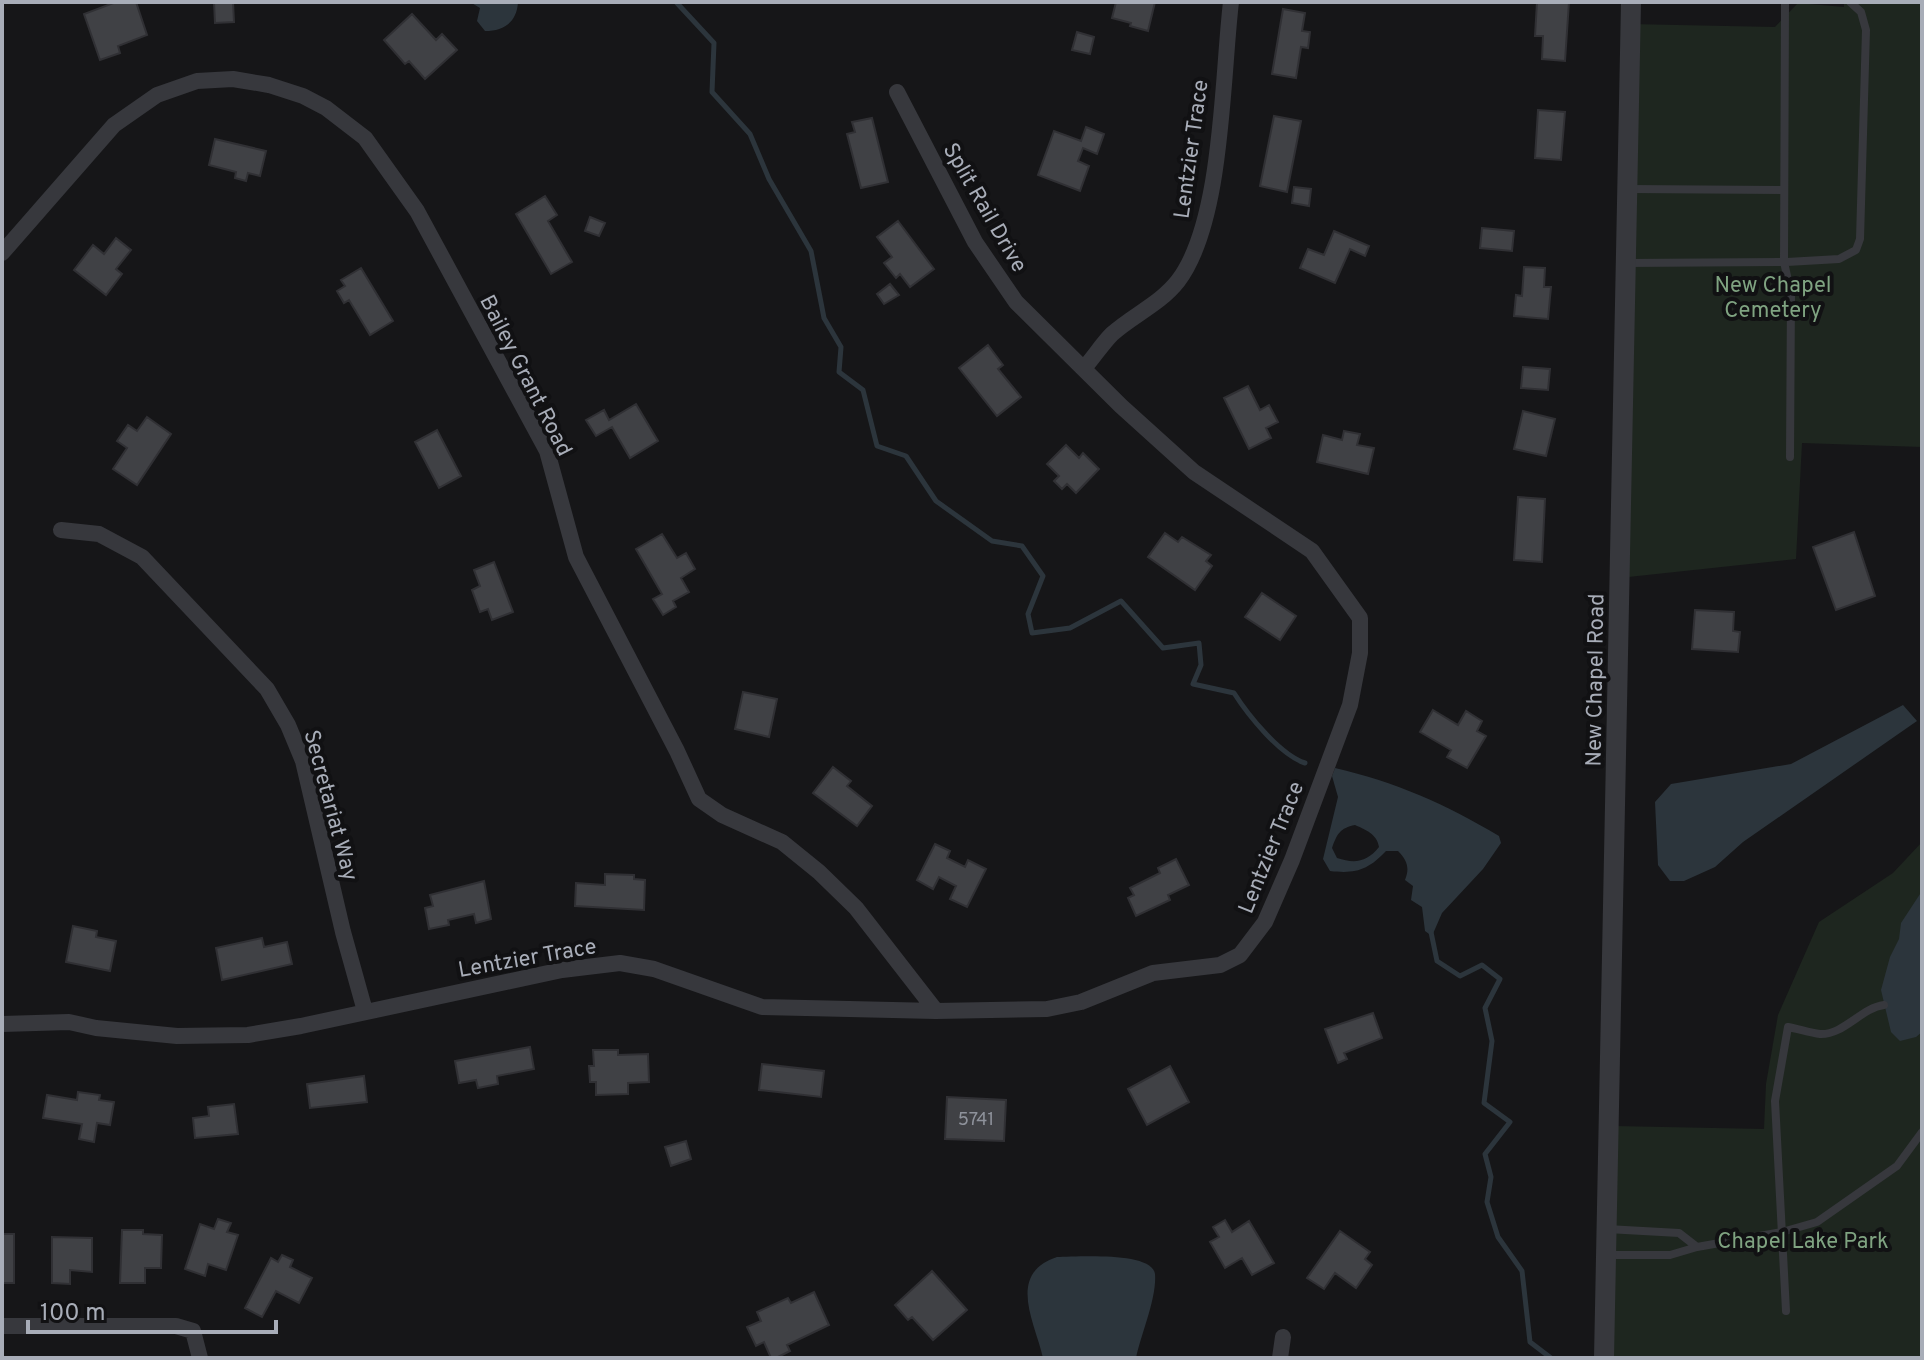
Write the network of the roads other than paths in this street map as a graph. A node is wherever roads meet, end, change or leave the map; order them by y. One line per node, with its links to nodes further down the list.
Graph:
1 (1231, 2): 11 (street, Lentzier Trace)
2 (1631, 2): 6 (street, New Chapel Road)
3 (1785, 2): 7 (lane)
4 (1850, 2): 9 (lane)
5 (897, 92): 11 (street, Split Rail Drive)
6 (1628, 189): 7 (lane); 10 (street, New Chapel Road)
7 (1784, 190): 9 (lane)
8 (2, 253): 16 (street, Bailey Grant Road)
9 (1784, 262): 10 (lane); 12 (lane)
10 (1626, 263): 19 (street, New Chapel Road)
11 (1085, 367): 16 (street, Lentzier Trace)
12 (1790, 457)
13 (61, 530): 15 (street, Secretariat Way)
14 (1884, 1005): 20 (lane)
15 (365, 1011): 16 (street, Lentzier Trace); 17 (street, Lentzier Trace)
16 (936, 1011)
17 (2, 1024)
18 (1922, 1132): 20 (lane)
19 (1607, 1229): 21 (lane); 22 (street, New Chapel Road)
20 (1782, 1232): 21 (lane); 23 (lane)
21 (1697, 1247): 22 (lane)
22 (1607, 1255): 28 (street, New Chapel Road)
23 (1786, 1311)
24 (2, 1326): 26 (street)
25 (1283, 1337): 27 (street)
26 (200, 1358)
27 (1280, 1358)
28 (1604, 1358)

